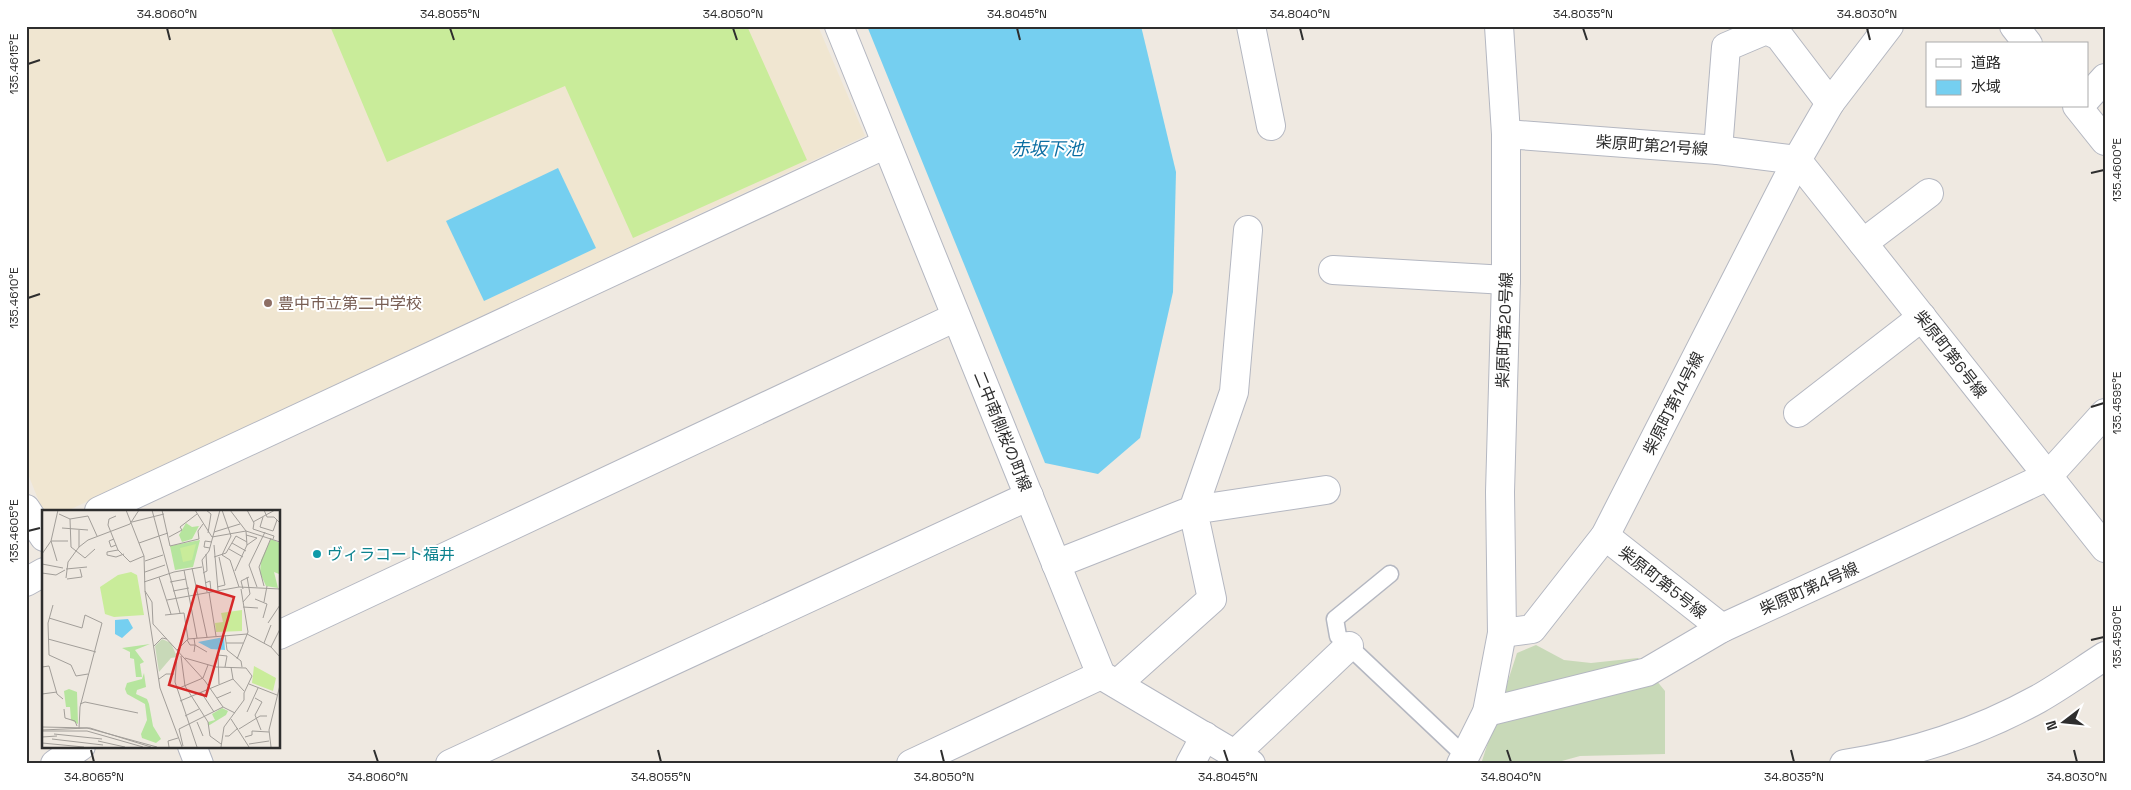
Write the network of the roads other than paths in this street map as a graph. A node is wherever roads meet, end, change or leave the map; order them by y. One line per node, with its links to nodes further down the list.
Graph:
1 (839, 26): 14 (street, 二中南側桜の町線)
2 (1250, 26): 11 (street)
3 (1499, 26): 12 (street, 柴原町第20号線)
4 (1889, 26): 9 (street, 柴原町第14号線)
5 (2014, 26): 6 (street)
6 (2026, 42)
7 (2105, 78): 8 (street)
8 (2088, 96)
9 (1830, 103): 15 (street); 16 (street, 柴原町第14号線)
10 (2083, 108): 13 (street)
11 (1271, 126)
12 (1506, 134): 15 (street, 柴原町第21号線); 21 (street, 柴原町第20号線)
13 (2105, 141)
14 (886, 144): 22 (street, 二中南側桜の町線); 30 (street)
15 (1718, 150): 16 (street, 柴原町第21号線)
16 (1797, 160): 19 (street, 柴原町第6号線); 33 (street, 柴原町第14号線)
17 (1929, 193): 19 (street)
18 (1248, 230): 31 (street)
19 (1863, 243): 23 (street, 柴原町第6号線)
20 (1333, 270): 21 (street)
21 (1506, 280): 40 (street, 柴原町第20号線)
22 (956, 317): 28 (street, 二中南側桜の町線); 41 (street)
23 (1922, 317): 24 (street); 26 (street, 柴原町第6号線)
24 (1798, 413)
25 (2105, 413): 26 (street, 柴原町第4号線)
26 (2048, 476): 34 (street, 柴原町第6号線); 39 (street, 柴原町第4号線)
27 (1326, 490): 31 (street)
28 (1029, 496): 35 (street, 二中南側桜の町線); 54 (street)
29 (26, 509): 32 (street)
30 (101, 510)
31 (1193, 510): 35 (street); 44 (street)
32 (42, 533)
33 (1605, 536): 39 (street, 柴原町第5号線); 40 (street, 柴原町第14号線)
34 (2105, 548)
35 (1056, 564): 44 (street, 二中南側桜の町線)
36 (42, 573): 38 (street)
37 (1390, 574): 42 (lane)
38 (26, 582)
39 (1722, 628): 45 (street, 柴原町第4号線)
40 (1502, 633): 45 (street)
41 (280, 635)
42 (1349, 646): 49 (street); 50 (lane)
43 (2105, 656): 51 (street)
44 (1109, 679): 46 (street); 55 (street)
45 (1487, 712): 50 (street)
46 (1205, 736): 49 (street); 56 (street)
47 (78, 748): 52 (street)
48 (193, 748): 53 (street)
49 (1243, 759)
50 (1463, 760)
51 (1874, 762): 57 (street)
52 (55, 764)
53 (200, 764)
54 (450, 764)
55 (911, 764)
56 (1190, 764)
57 (1844, 764)

